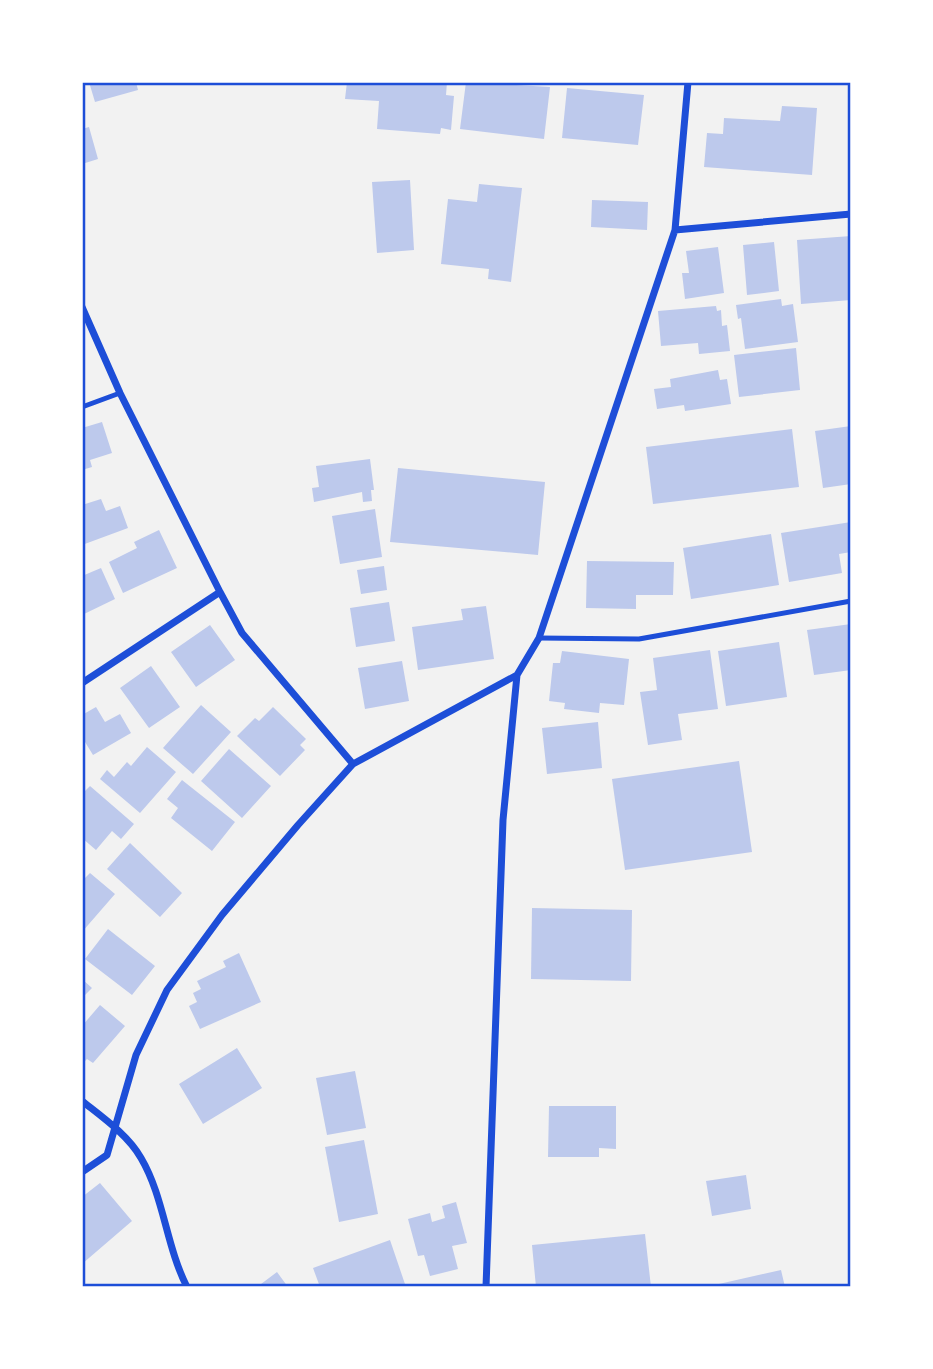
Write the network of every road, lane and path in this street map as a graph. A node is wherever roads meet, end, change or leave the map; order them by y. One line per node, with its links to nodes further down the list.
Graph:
1 (688, 82): 3 (street)
2 (851, 214): 3 (street)
3 (675, 230): 9 (street)
4 (82, 307): 5 (street)
5 (121, 393): 6 (lane); 7 (street)
6 (82, 407)
7 (220, 592): 11 (street); 12 (street)
8 (851, 601): 9 (lane)
9 (539, 638): 10 (street)
10 (517, 675): 12 (street); 17 (street)
11 (82, 683)
12 (353, 764): 14 (street)
13 (82, 1101): 14 (street)
14 (116, 1129): 15 (street); 16 (street)
15 (82, 1172)
16 (187, 1287)
17 (486, 1287)

